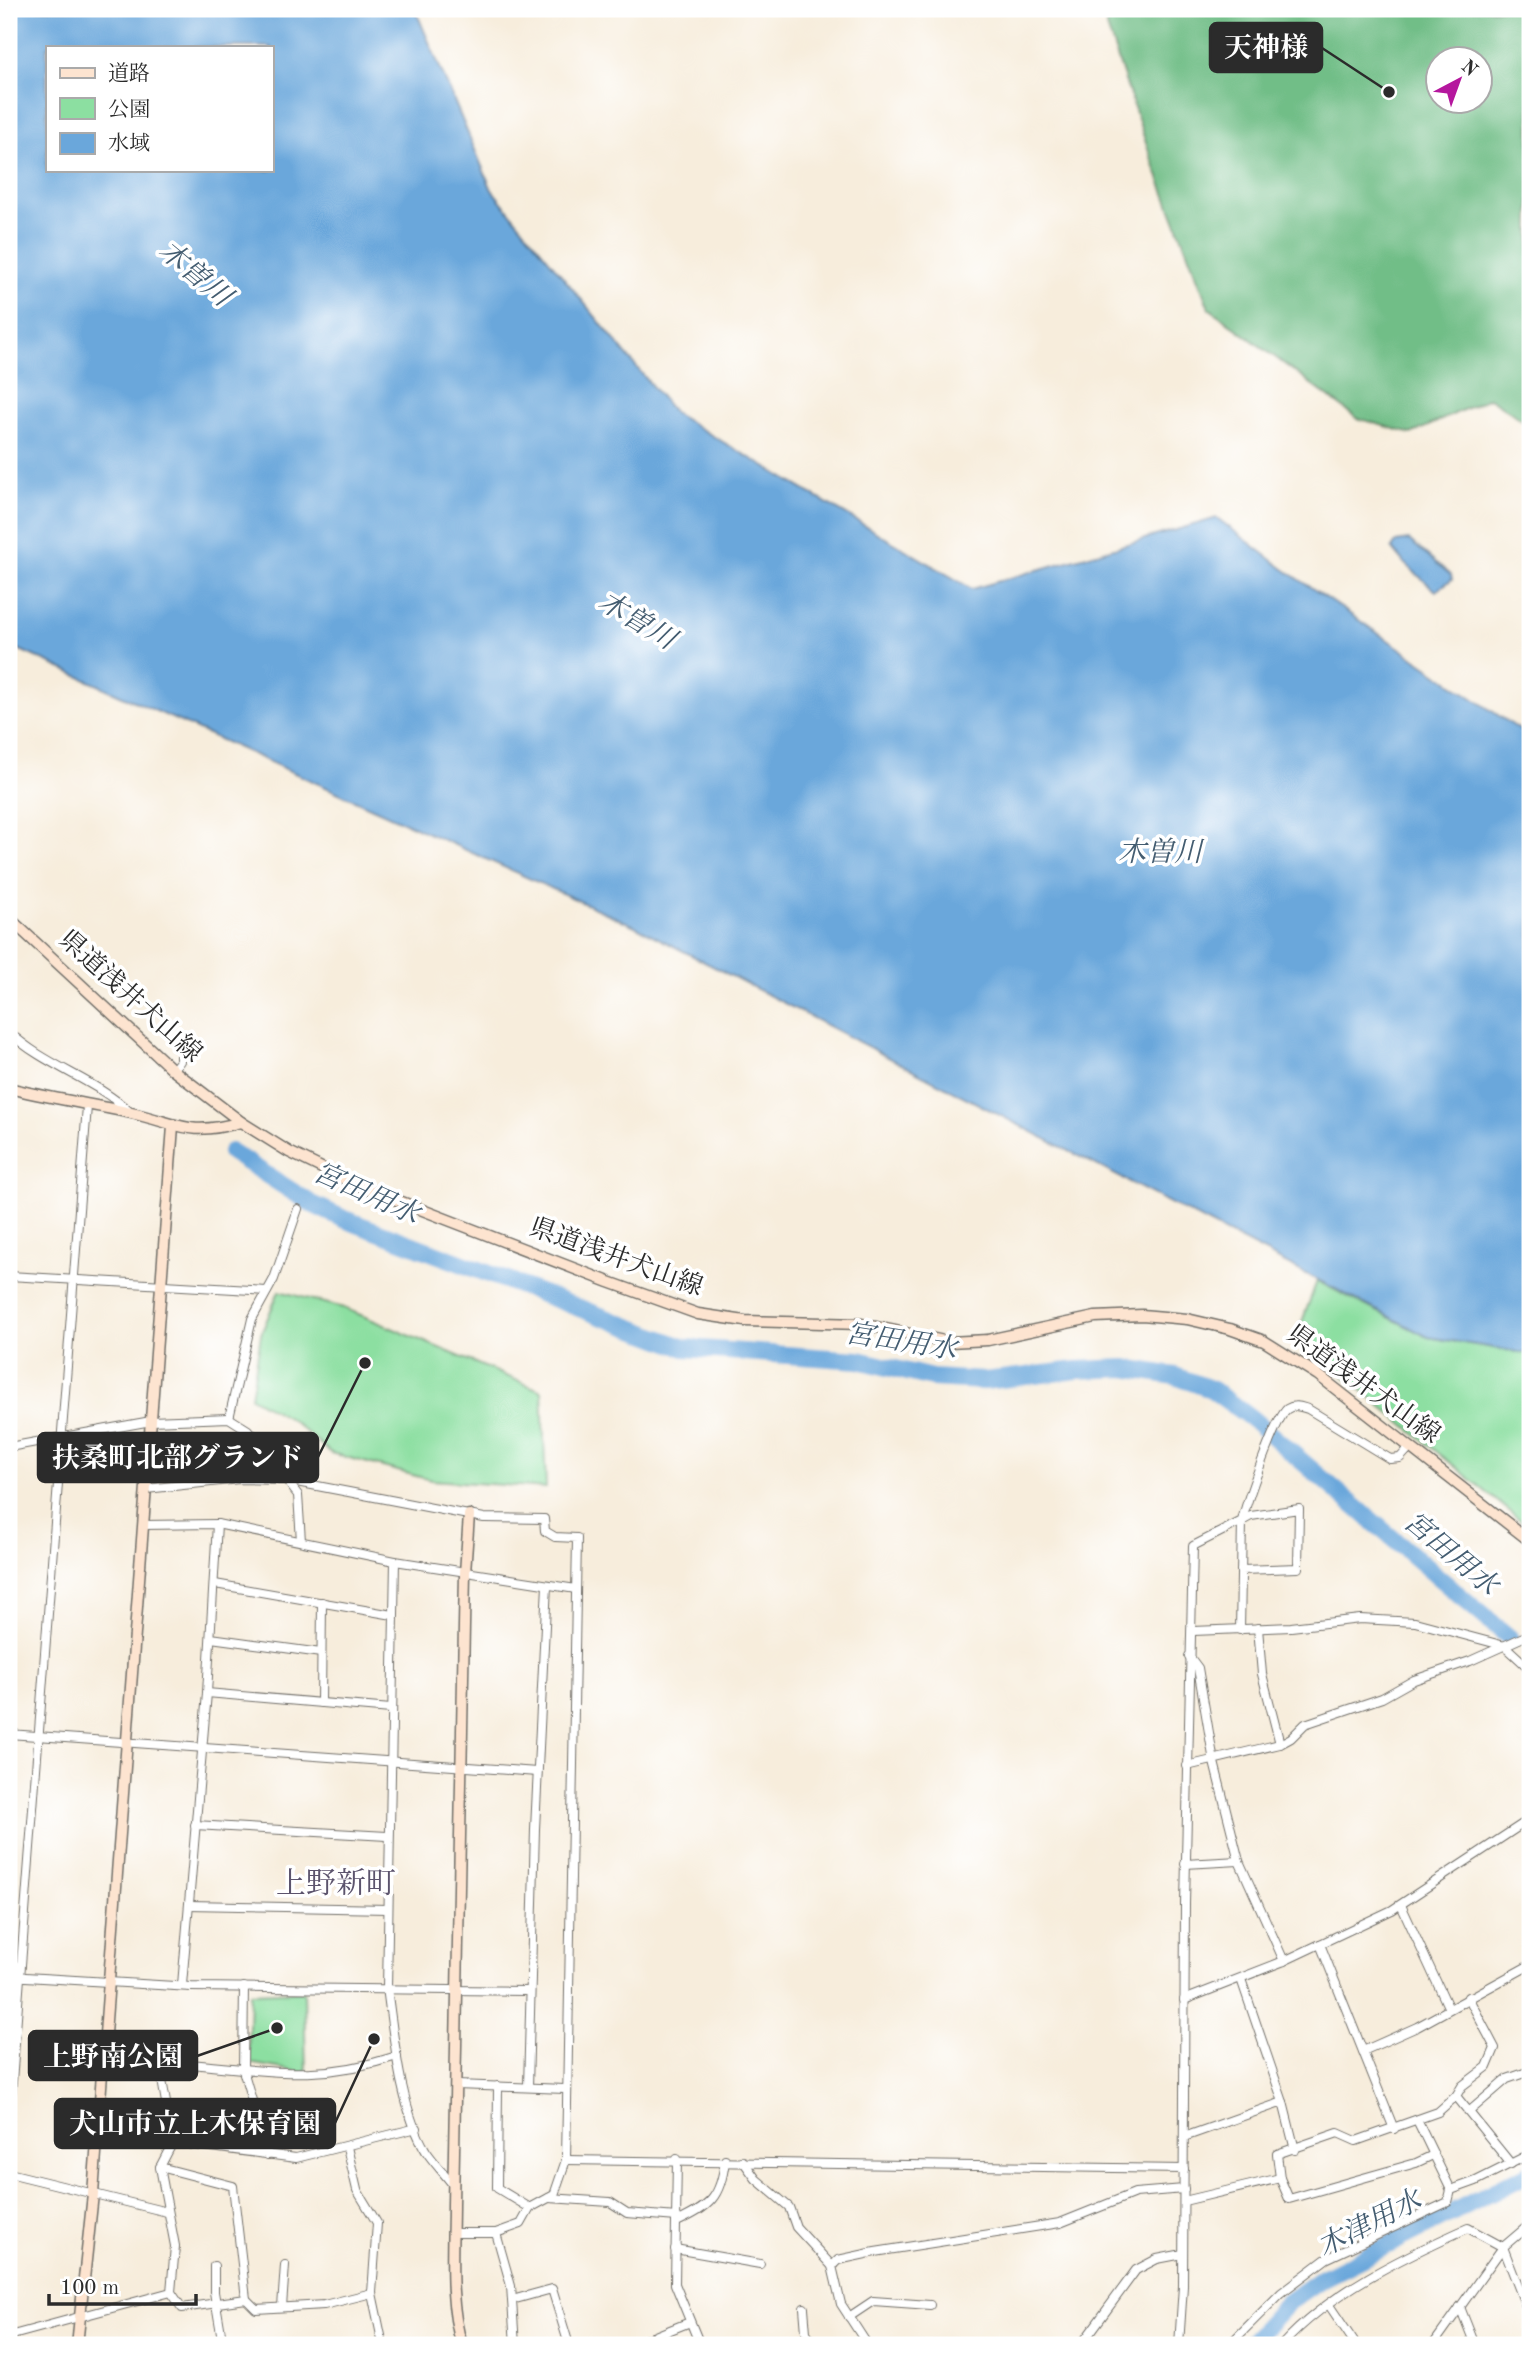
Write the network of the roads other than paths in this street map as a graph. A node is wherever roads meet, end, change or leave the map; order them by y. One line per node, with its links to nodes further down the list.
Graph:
1 (9, 918): 4 (street, 県道浅井犬山線)
2 (9, 1032): 7 (street)
3 (180, 1052): 4 (street)
4 (173, 1070): 8 (street, 県道浅井犬山線)
5 (9, 1088): 6 (street)
6 (87, 1106): 7 (street); 12 (street)
7 (132, 1113): 9 (street)
8 (241, 1122): 9 (street); 19 (street, 県道浅井犬山線)
9 (173, 1126): 13 (street)
10 (298, 1209): 14 (street)
11 (9, 1276): 12 (street)
12 (73, 1280): 13 (street); 17 (street)
13 (161, 1285): 14 (street); 16 (street)
14 (267, 1291): 15 (street)
15 (229, 1418): 16 (street); 20 (street)
16 (151, 1421): 17 (street); 21 (street)
17 (62, 1438): 18 (street); 49 (street)
18 (9, 1447)
19 (1410, 1447): 23 (street); 27 (street, 県道浅井犬山線)
20 (288, 1480): 21 (street); 22 (street); 26 (street)
21 (146, 1489): 25 (street)
22 (469, 1515): 30 (street); 33 (street)
23 (1242, 1521): 29 (street); 29 (street); 38 (street)
24 (217, 1524): 25 (street); 26 (street); 31 (street)
25 (143, 1525): 50 (street)
26 (301, 1541): 28 (street)
27 (1530, 1541)
28 (395, 1561): 30 (street); 35 (street)
29 (1241, 1570): 37 (street)
30 (465, 1573): 32 (street); 55 (street)
31 (215, 1584): 34 (street); 40 (street)
32 (547, 1585): 33 (street); 57 (street)
33 (576, 1589): 90 (street)
34 (322, 1602): 35 (street); 42 (street)
35 (393, 1615): 47 (street)
36 (1258, 1628): 37 (street); 41 (street); 51 (street)
37 (1240, 1629): 38 (street)
38 (1193, 1631): 43 (street)
39 (1530, 1634): 41 (street)
40 (211, 1638): 42 (street); 45 (street)
41 (1505, 1646): 44 (street); 51 (street)
42 (321, 1653): 46 (street)
43 (1189, 1656): 54 (street); 56 (street)
44 (1530, 1669)
45 (207, 1693): 46 (street); 52 (street)
46 (321, 1703): 47 (street)
47 (391, 1709): 53 (street)
48 (9, 1734): 49 (street)
49 (40, 1736): 50 (street); 70 (street)
50 (127, 1744): 52 (street); 72 (street)
51 (1280, 1744): 54 (street)
52 (202, 1747): 53 (street); 59 (street)
53 (389, 1762): 55 (street); 60 (street)
54 (1214, 1762): 56 (street); 61 (street)
55 (463, 1765): 57 (street); 76 (street)
56 (1187, 1766): 62 (street)
57 (537, 1772): 77 (street)
58 (1530, 1819): 64 (street)
59 (195, 1825): 60 (street); 63 (street)
60 (387, 1836): 65 (street)
61 (1239, 1861): 62 (street); 67 (street)
62 (1185, 1864): 79 (street)
63 (189, 1905): 65 (street); 73 (street)
64 (1401, 1905): 66 (street); 80 (street)
65 (388, 1909): 75 (street)
66 (1320, 1944): 67 (street); 81 (street)
67 (1284, 1961): 71 (street)
68 (1530, 1965): 78 (street)
69 (9, 1976): 70 (street)
70 (19, 1977): 72 (street); 95 (street)
71 (1241, 1979): 79 (street); 92 (street)
72 (109, 1984): 73 (street); 82 (street)
73 (182, 1985): 74 (street)
74 (244, 1987): 75 (street); 85 (street)
75 (387, 1988): 76 (street); 83 (street)
76 (459, 1990): 77 (street); 87 (street)
77 (529, 1991): 89 (street)
78 (1468, 1997): 80 (street); 91 (street)
79 (1184, 2000): 98 (street)
80 (1449, 2009): 81 (street)
81 (1363, 2051): 97 (street)
82 (104, 2053): 84 (street); 117 (street)
83 (397, 2056): 85 (street); 96 (street)
84 (159, 2063): 85 (street); 99 (street)
85 (243, 2070): 103 (street)
86 (1529, 2073): 93 (street)
87 (456, 2085): 88 (street); 114 (street)
88 (498, 2086): 89 (street); 120 (street)
89 (528, 2087): 90 (street)
90 (565, 2089): 106 (street)
91 (1456, 2095): 93 (street); 94 (street)
92 (1283, 2102): 98 (street); 101 (street)
93 (1471, 2110): 109 (street)
94 (1417, 2120): 97 (street); 104 (street)
95 (9, 2121)
96 (417, 2128): 100 (street); 114 (street)
97 (1394, 2129): 101 (street)
98 (1184, 2137): 111 (street)
99 (173, 2142): 103 (street); 110 (street)
100 (347, 2147): 103 (street); 134 (street)
101 (1294, 2150): 113 (street)
102 (1530, 2154): 109 (street)
103 (268, 2155)
104 (1433, 2155): 113 (street); 116 (street)
105 (677, 2159): 106 (street); 107 (street); 122 (street)
106 (566, 2160): 118 (street)
107 (725, 2160): 108 (street); 122 (street)
108 (743, 2161): 111 (street); 132 (street)
109 (1511, 2164): 116 (street)
110 (160, 2166): 121 (street); 135 (street)
111 (1184, 2169): 115 (street)
112 (9, 2173): 117 (street)
113 (1280, 2178): 119 (street)
114 (453, 2185): 125 (street)
115 (1184, 2189): 119 (street); 132 (street)
116 (1451, 2190): 160 (street)
117 (93, 2194): 121 (street); 145 (street)
118 (549, 2198): 120 (street); 122 (street)
119 (1184, 2201): 128 (street)
120 (530, 2208): 124 (street)
121 (167, 2212): 133 (street)
122 (677, 2220): 127 (street)
123 (1530, 2224): 126 (street)
124 (496, 2233): 125 (street); 136 (street)
125 (453, 2234): 152 (street)
126 (1503, 2247): 139 (street); 141 (street); 144 (street)
127 (675, 2249): 129 (street); 146 (street)
128 (1183, 2254): 158 (street); 159 (street)
129 (760, 2264)
130 (285, 2265): 140 (street)
131 (214, 2266): 137 (street)
132 (832, 2266): 143 (street)
133 (171, 2292): 137 (street); 145 (street)
134 (372, 2293): 140 (street); 151 (street)
135 (246, 2299): 137 (street); 140 (street)
136 (512, 2300): 153 (street); 154 (street)
137 (215, 2304): 150 (street)
138 (930, 2305): 143 (street)
139 (1329, 2305): 161 (street); 162 (street)
140 (282, 2307)
141 (1460, 2307): 163 (street); 164 (street)
142 (804, 2308): 157 (street)
143 (849, 2317): 148 (street)
144 (1530, 2317)
145 (78, 2318): 147 (street); 149 (street)
146 (690, 2322): 155 (street); 156 (street)
147 (9, 2336)
148 (864, 2344)
149 (77, 2345)
150 (223, 2345)
151 (383, 2345)
152 (462, 2345)
153 (515, 2345)
154 (569, 2345)
155 (633, 2345)
156 (700, 2345)
157 (814, 2345)
158 (1081, 2345)
159 (1179, 2345)
160 (1229, 2345)
161 (1282, 2345)
162 (1356, 2345)
163 (1433, 2345)
164 (1475, 2345)

